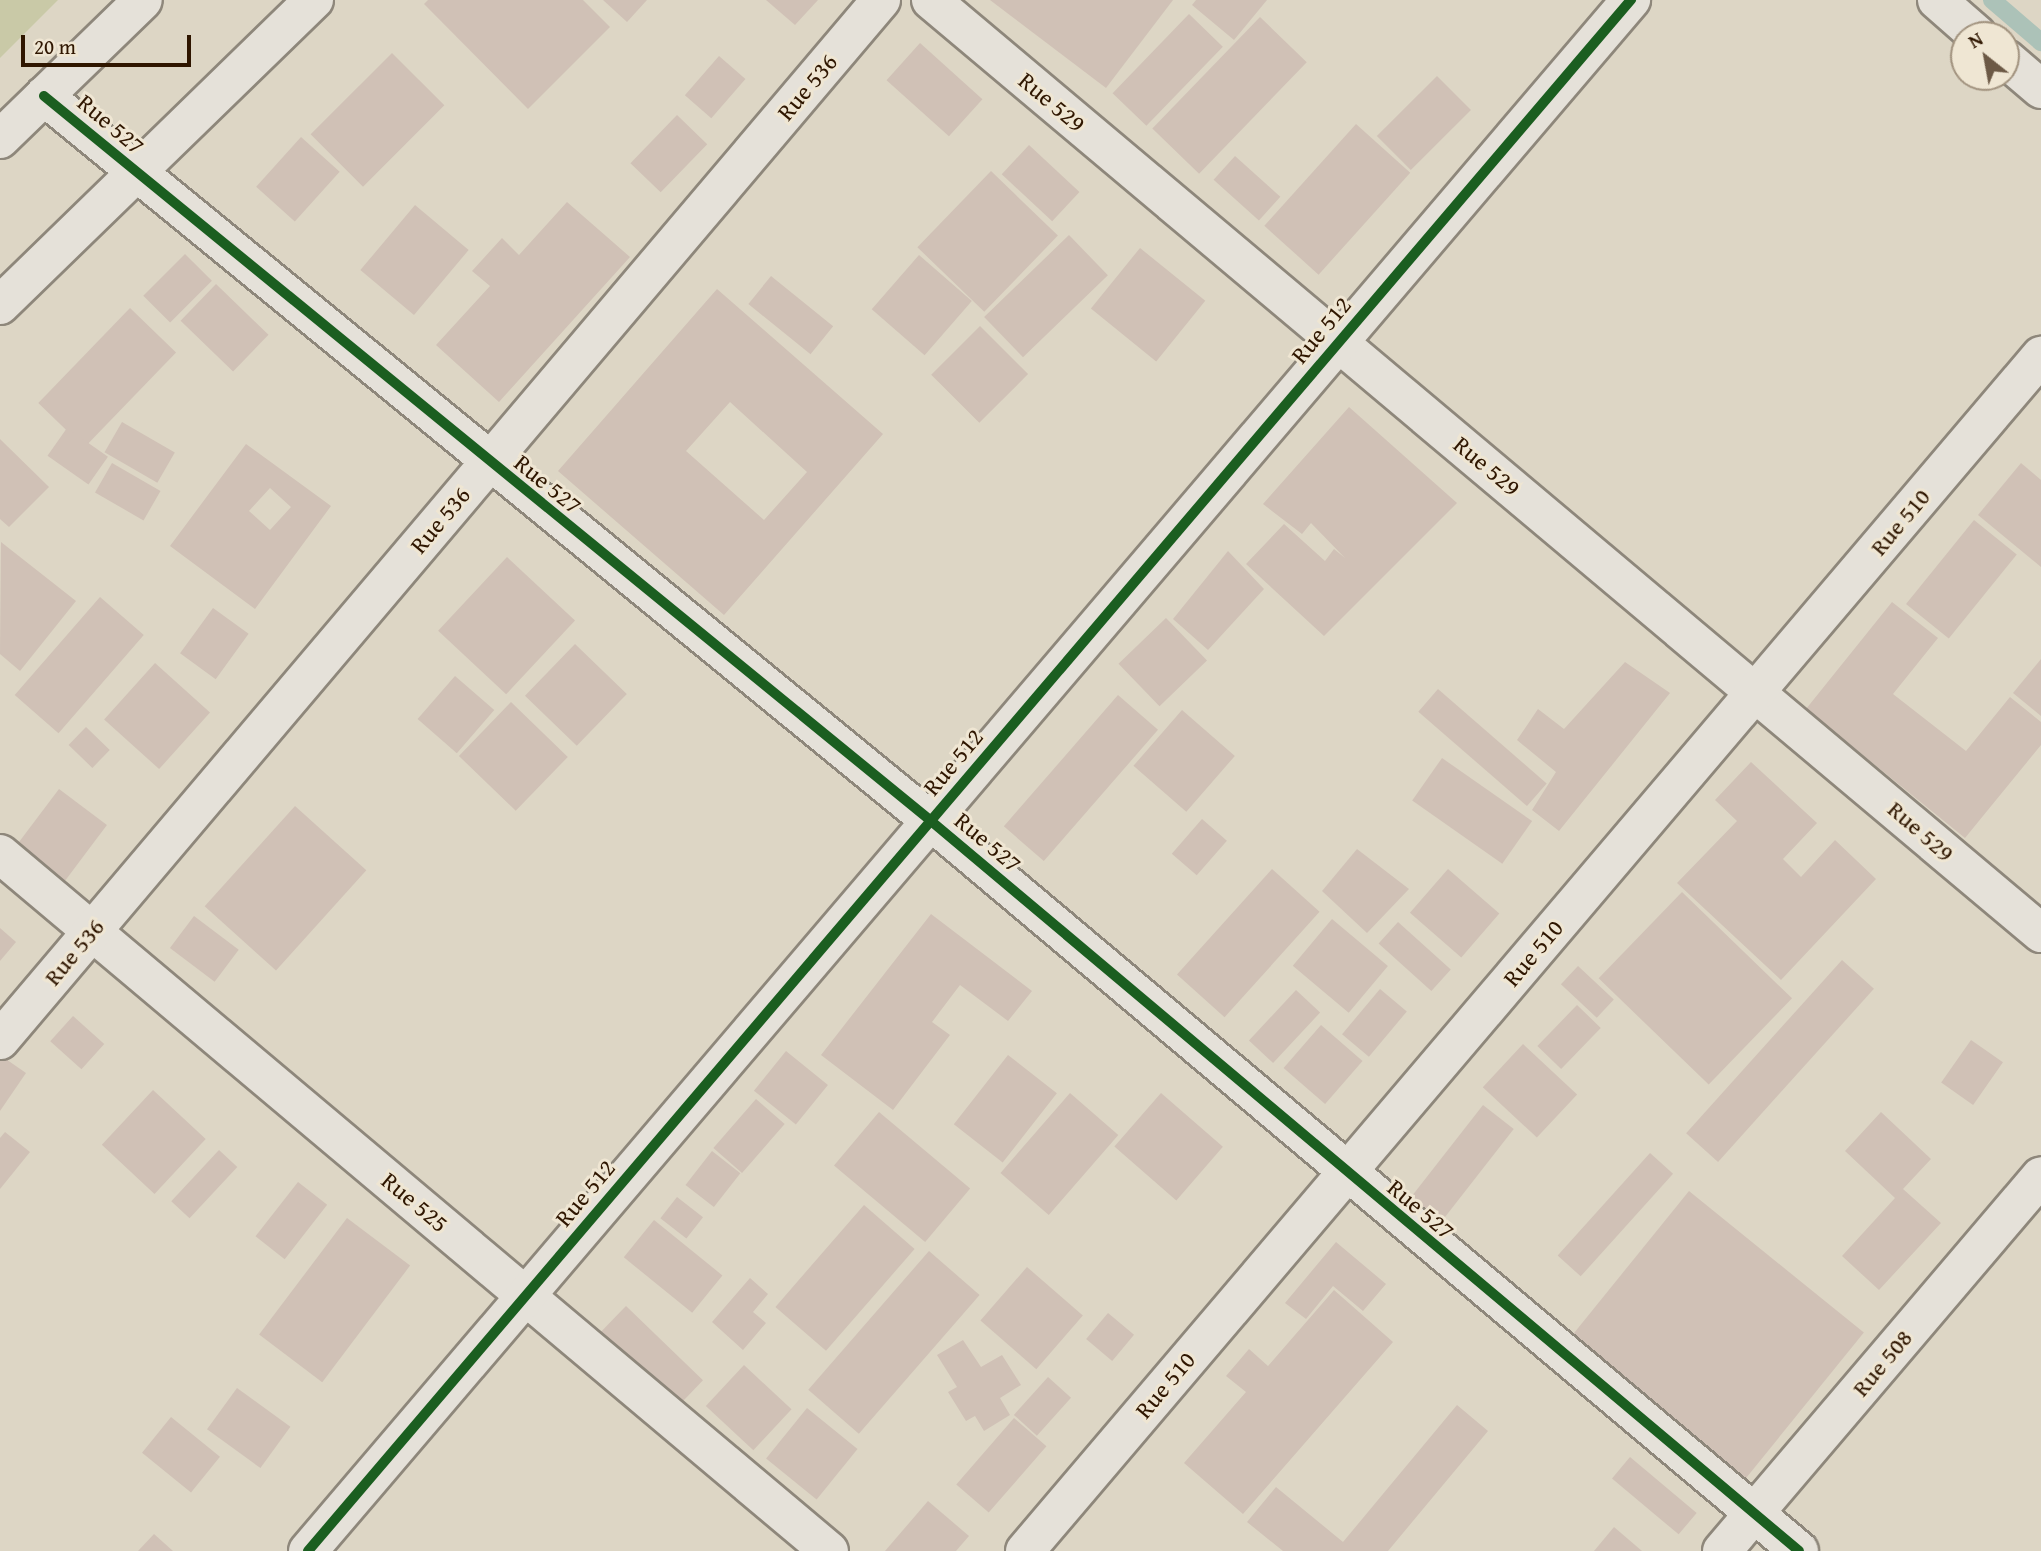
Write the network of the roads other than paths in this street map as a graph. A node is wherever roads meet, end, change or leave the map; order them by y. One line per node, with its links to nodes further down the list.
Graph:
1 (143, 0): 10 (street)
2 (314, 0): 12 (street)
3 (881, 0): 16 (street, Rue 536)
4 (931, 0): 14 (street, Rue 529)
5 (1631, 0): 14 (street, Rue 512)
6 (1937, 0): 7 (street)
7 (1962, 21)
8 (2020, 72): 9 (street)
9 (2041, 89)
10 (44, 96): 11 (street); 12 (street, Rue 527)
11 (0, 139)
12 (136, 172): 13 (street); 16 (street, Rue 527)
13 (0, 305)
14 (1338, 343): 17 (street, Rue 529); 18 (street, Rue 512)
15 (2041, 356): 17 (street, Rue 510)
16 (488, 463): 18 (street, Rue 527); 20 (street, Rue 536)
17 (1756, 690): 21 (street, Rue 529); 23 (street, Rue 510)
18 (930, 821): 23 (street, Rue 527); 25 (street, Rue 512)
19 (0, 854): 20 (street, Rue 525)
20 (92, 931): 22 (street, Rue 536); 25 (street, Rue 525)
21 (2041, 933)
22 (0, 1040)
23 (1345, 1174): 26 (street, Rue 527); 29 (street, Rue 510)
24 (2041, 1176): 26 (street, Rue 508)
25 (526, 1295): 27 (street, Rue 512); 28 (street, Rue 525)
26 (1754, 1514): 30 (street, Rue 508); 31 (street, Rue 527)
27 (308, 1551)
28 (829, 1551)
29 (1025, 1551)
30 (1722, 1551)
31 (1799, 1551)

